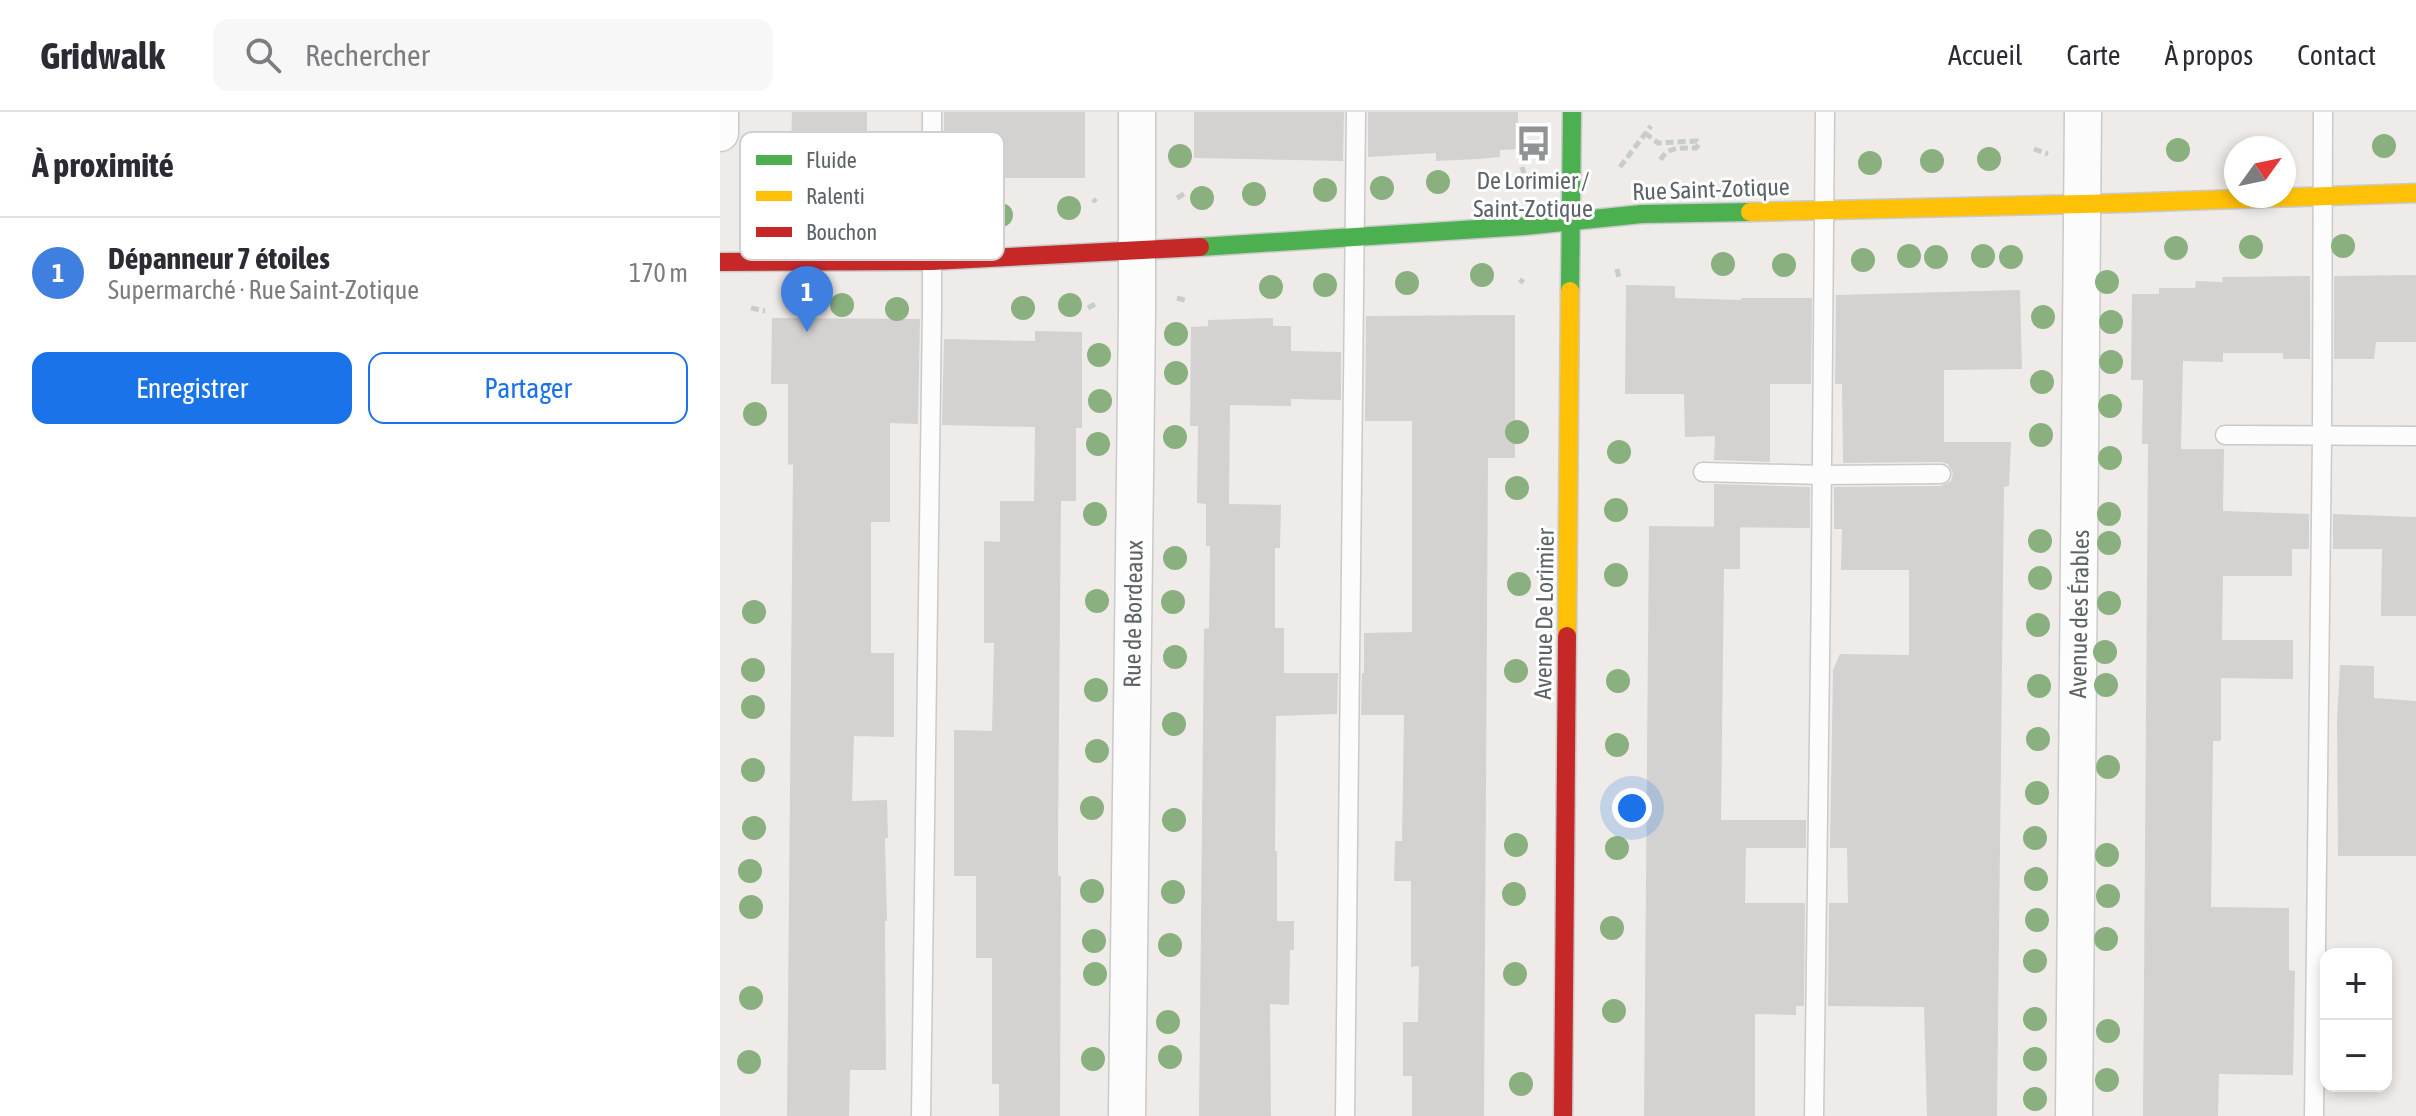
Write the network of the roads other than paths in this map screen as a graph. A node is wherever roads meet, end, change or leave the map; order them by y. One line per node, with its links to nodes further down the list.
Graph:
1 (720, 112): 8 (street)
2 (1137, 112): 15 (street, Rue de Bordeaux)
3 (1356, 112): 14 (lane)
4 (1572, 112): 13 (street, Avenue De Lorimier)
5 (1825, 112): 12 (lane)
6 (2083, 112): 11 (street, Avenue des Érables)
7 (2323, 112): 10 (lane)
8 (720, 133)
9 (2416, 193): 10 (street, Rue Saint-Zotique)
10 (2321, 196): 11 (street, Rue Saint-Zotique); 21 (lane)
11 (2084, 204): 12 (street, Rue Saint-Zotique); 31 (street, Avenue des Érables)
12 (1825, 209): 13 (street, Rue Saint-Zotique); 25 (lane)
13 (1573, 220): 14 (street, Rue Saint-Zotique); 29 (street, Avenue De Lorimier)
14 (1356, 235): 15 (street, Rue Saint-Zotique); 28 (lane)
15 (1136, 250): 16 (street, Rue Saint-Zotique); 27 (street, Rue de Bordeaux)
16 (1004, 257)
17 (951, 260): 18 (street, Rue Saint-Zotique)
18 (932, 261): 19 (street, Rue Saint-Zotique); 26 (lane)
19 (720, 262)
20 (2225, 435): 21 (lane)
21 (2322, 436): 22 (lane); 32 (lane)
22 (2416, 436)
23 (1703, 472): 25 (lane)
24 (1941, 474): 25 (lane)
25 (1824, 475): 30 (lane)
26 (921, 1116)
27 (1127, 1116)
28 (1345, 1116)
29 (1563, 1116)
30 (1814, 1116)
31 (2074, 1116)
32 (2314, 1116)

